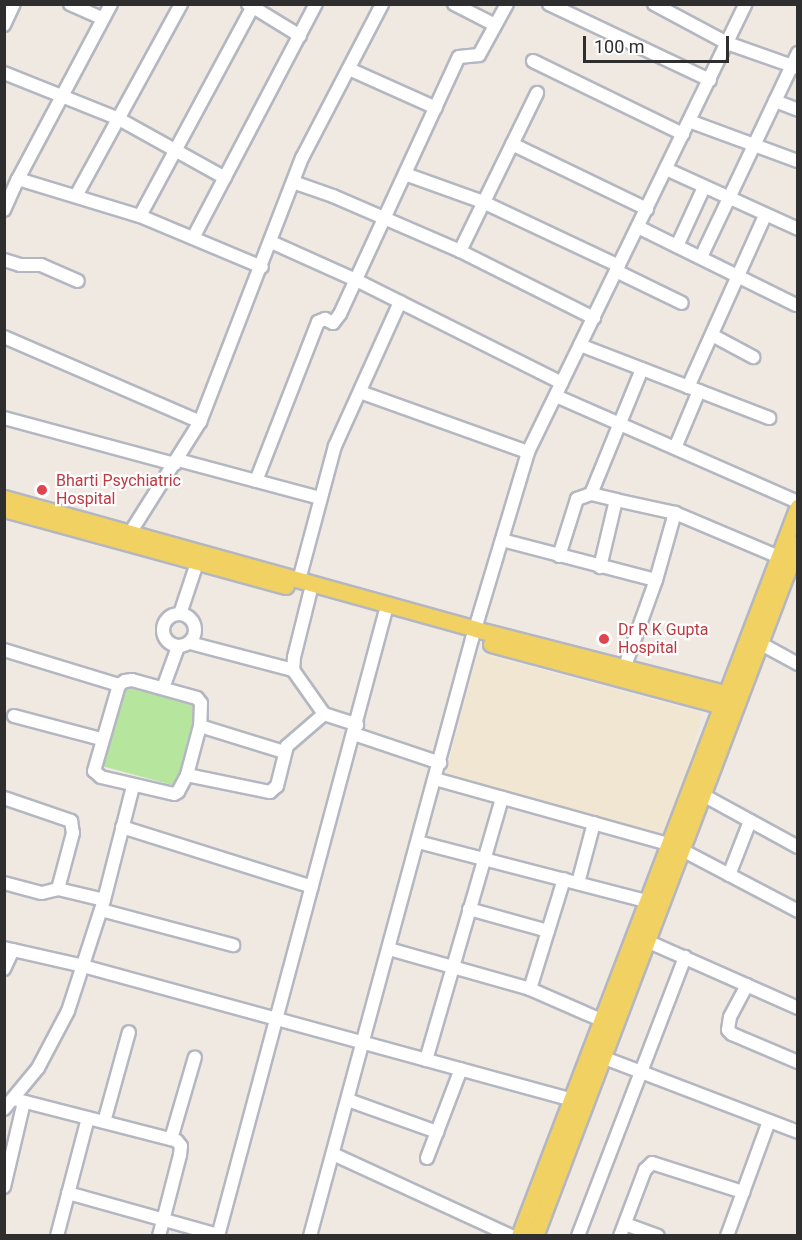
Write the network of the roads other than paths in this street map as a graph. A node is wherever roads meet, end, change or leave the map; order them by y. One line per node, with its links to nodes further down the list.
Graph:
1 (14, 4): 14 (street)
2 (70, 4): 13 (street)
3 (111, 4): 13 (street)
4 (181, 4): 29 (street)
5 (316, 4): 16 (street)
6 (382, 4): 21 (street)
7 (454, 4): 15 (street)
8 (507, 4): 15 (street)
9 (549, 4): 23 (street)
10 (654, 4): 17 (street)
11 (746, 4): 17 (street)
12 (251, 5): 16 (street); 34 (street)
13 (103, 19): 25 (street)
14 (4, 25)
15 (495, 25): 27 (street)
16 (300, 36): 38 (street)
17 (727, 43): 20 (street); 23 (street)
18 (798, 53): 20 (street)
19 (533, 60): 31 (street)
20 (795, 67): 26 (street)
21 (349, 69): 27 (street); 40 (street)
22 (4, 73): 25 (street)
23 (710, 80): 30 (street)
24 (537, 93): 32 (street)
25 (61, 95): 29 (street); 39 (street)
26 (775, 101): 28 (street); 33 (street)
27 (436, 108): 37 (street)
28 (798, 110)
29 (119, 119): 34 (street); 42 (street)
30 (689, 121): 31 (street); 33 (street)
31 (683, 134): 36 (street)
32 (512, 144): 44 (street); 45 (street)
33 (755, 146): 35 (street); 43 (street)
34 (176, 150): 38 (street); 47 (street)
35 (798, 161)
36 (666, 169): 41 (street); 45 (street)
37 (405, 174): 44 (street); 49 (street)
38 (225, 178): 52 (street)
39 (12, 182): 42 (street); 46 (street)
40 (293, 182): 49 (street); 53 (street)
41 (704, 187): 43 (street); 54 (street)
42 (76, 196): 47 (street)
43 (730, 199): 48 (street); 56 (street)
44 (483, 202): 55 (street); 59 (street)
45 (647, 209): 50 (street)
46 (4, 210)
47 (140, 216): 52 (street)
48 (765, 216): 51 (street); 60 (street)
49 (385, 218): 55 (street); 61 (street)
50 (638, 227): 54 (street); 59 (street)
51 (798, 229)
52 (193, 238): 58 (street)
53 (271, 242): 58 (street); 61 (street)
54 (677, 246): 56 (street)
55 (460, 251): 66 (street)
56 (700, 257): 60 (street)
57 (4, 260): 62 (street)
58 (262, 267): 78 (street)
59 (618, 269): 64 (street); 66 (street)
60 (739, 275): 65 (street); 67 (street)
61 (356, 280): 63 (street); 83 (street)
62 (78, 281)
63 (400, 302): 72 (street); 74 (street)
64 (682, 303)
65 (796, 305)
66 (594, 318): 69 (street)
67 (712, 335): 70 (street); 73 (street)
68 (4, 337): 78 (street)
69 (580, 345): 71 (street); 72 (street)
70 (753, 357)
71 (642, 369): 73 (street); 79 (street)
72 (562, 383): 75 (street)
73 (694, 389): 77 (street); 80 (street)
74 (360, 392): 81 (street); 86 (street)
75 (556, 396): 79 (street); 81 (street)
76 (4, 418): 82 (street)
77 (769, 418)
78 (200, 422): 82 (street)
79 (621, 423): 80 (street); 84 (street)
80 (675, 448): 88 (street)
81 (528, 452): 92 (street)
82 (176, 462): 83 (street); 91 (street)
83 (256, 481): 86 (street)
84 (591, 494): 87 (street); 94 (street)
85 (4, 498): 91 (main road)
86 (320, 498): 98 (street)
87 (616, 500): 90 (street); 97 (street)
88 (798, 504): 95 (main road)
89 (4, 509): 96 (main road)
90 (675, 513): 95 (street); 99 (street)
91 (130, 533): 98 (main road)
92 (502, 540): 94 (street); 103 (street)
93 (798, 543): 104 (main road)
94 (559, 556): 97 (street)
95 (779, 556): 104 (main road)
96 (197, 563): 100 (main road); 102 (street)
97 (600, 567): 99 (street)
98 (299, 580): 103 (main road)
99 (656, 580): 108 (street)
100 (310, 593): 101 (main road); 109 (street)
101 (386, 613): 103 (main road); 116 (street)
102 (180, 614): 105 (street); 105 (street)
103 (473, 634): 108 (main road); 112 (main road); 119 (street)
104 (754, 640): 107 (street); 112 (main road)
105 (184, 645): 109 (street); 111 (street)
106 (4, 650): 110 (street)
107 (798, 664)
108 (625, 666): 112 (main road)
109 (293, 670): 113 (street)
110 (119, 685): 111 (street); 117 (street)
111 (163, 688): 115 (street)
112 (730, 701): 123 (main road); 130 (main road)
113 (324, 714): 116 (street); 118 (street)
114 (14, 716): 117 (street)
115 (200, 726): 118 (street); 120 (street)
116 (356, 730): 119 (street); 137 (street)
117 (101, 739): 122 (street)
118 (284, 752): 120 (street)
119 (440, 763): 121 (street)
120 (188, 775): 122 (street)
121 (435, 779): 125 (street); 129 (street)
122 (133, 786): 128 (street)
123 (703, 795): 126 (street); 130 (main road)
124 (4, 798): 138 (street)
125 (502, 798): 127 (street); 132 (street)
126 (750, 821): 131 (street); 133 (street)
127 (594, 824): 130 (street); 136 (street)
128 (122, 827): 137 (street); 140 (street)
129 (418, 842): 132 (street); 147 (street)
130 (675, 847): 133 (street); 139 (main road); 144 (main road)
131 (798, 847)
132 (484, 859): 134 (street); 141 (street)
133 (729, 875): 142 (street)
134 (564, 879): 136 (street); 143 (street)
135 (4, 883): 138 (street)
136 (578, 883): 139 (street)
137 (312, 887): 155 (street)
138 (58, 889): 140 (street)
139 (646, 901): 144 (main road)
140 (102, 905): 145 (street); 149 (street)
141 (469, 909): 143 (street); 150 (street)
142 (798, 911)
143 (548, 931): 153 (street)
144 (640, 938): 148 (street); 156 (main road); 159 (main road)
145 (233, 945)
146 (9, 949): 149 (street); 151 (street)
147 (389, 949): 150 (street); 158 (street)
148 (685, 957): 152 (street); 164 (street)
149 (83, 966): 155 (street); 166 (street)
150 (453, 967): 153 (street); 161 (street)
151 (4, 969)
152 (747, 985): 154 (street); 162 (street)
153 (530, 989): 156 (street)
154 (798, 1008)
155 (276, 1018): 158 (street); 182 (street)
156 (601, 1020): 159 (main road)
157 (129, 1032): 171 (street)
158 (363, 1042): 161 (street); 165 (street)
159 (595, 1055): 164 (street); 167 (main road)
160 (195, 1057): 174 (street)
161 (426, 1060): 163 (street)
162 (798, 1062)
163 (461, 1069): 167 (street); 172 (street)
164 (640, 1072): 170 (street); 189 (street)
165 (348, 1100): 172 (street); 175 (street)
166 (19, 1101): 168 (street); 169 (street); 177 (street)
167 (578, 1101): 187 (main road); 188 (main road)
168 (4, 1109)
169 (88, 1118): 171 (street); 179 (street)
170 (769, 1121): 173 (street); 178 (street)
171 (104, 1122): 174 (street)
172 (437, 1132): 176 (street)
173 (798, 1132)
174 (171, 1139): 180 (street)
175 (333, 1154): 185 (street); 186 (street)
176 (427, 1158)
177 (4, 1187)
178 (743, 1192): 181 (street); 191 (street)
179 (68, 1193): 180 (street); 183 (street)
180 (163, 1218): 182 (street); 184 (street)
181 (623, 1230): 190 (street)
182 (218, 1235)
183 (57, 1236)
184 (159, 1236)
185 (310, 1236)
186 (511, 1236)
187 (519, 1236)
188 (535, 1236)
189 (578, 1236)
190 (658, 1236)
191 (727, 1236)

